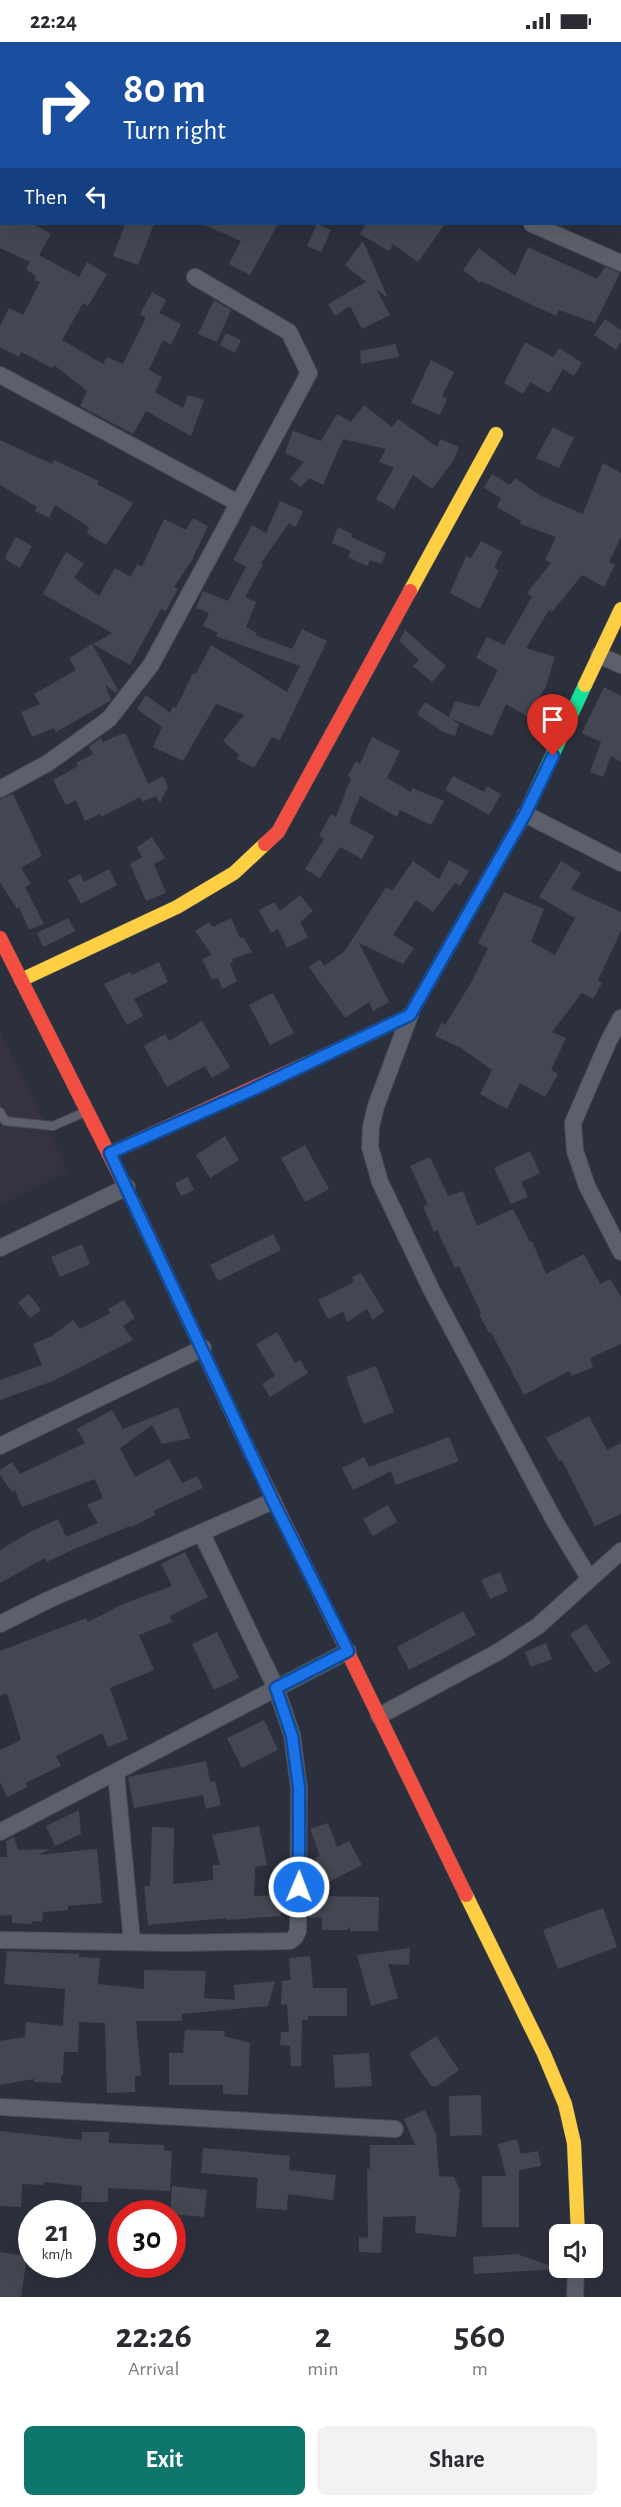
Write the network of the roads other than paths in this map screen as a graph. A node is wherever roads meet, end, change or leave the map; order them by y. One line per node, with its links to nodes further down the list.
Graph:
1 (534, 225): 2 (street)
2 (621, 262)
3 (195, 277): 6 (street)
4 (0, 375): 6 (street)
5 (496, 434): 14 (street)
6 (238, 503): 10 (street)
7 (621, 609): 8 (street)
8 (599, 655): 9 (street); 11 (street)
9 (621, 665)
10 (0, 789)
11 (525, 814): 12 (street); 15 (street)
12 (621, 863)
13 (0, 938): 14 (street)
14 (21, 980): 17 (street)
15 (410, 1015): 19 (street); 28 (street)
16 (621, 1018): 22 (street)
17 (88, 1110): 18 (lane); 19 (street)
18 (0, 1112)
19 (110, 1153): 20 (street)
20 (127, 1187): 21 (street); 23 (street)
21 (0, 1248)
22 (621, 1252)
23 (203, 1348): 24 (street); 25 (street)
24 (0, 1446)
25 (273, 1501): 26 (street); 30 (street)
26 (201, 1534): 29 (street); 31 (street)
27 (621, 1551): 28 (street)
28 (589, 1578): 32 (street)
29 (0, 1624)
30 (348, 1651): 31 (street); 32 (street)
31 (276, 1688): 33 (street); 36 (street)
32 (379, 1716): 39 (street)
33 (116, 1773): 34 (street); 36 (street)
34 (0, 1832)
35 (0, 1940): 36 (street)
36 (132, 1942)
37 (0, 2107): 38 (street)
38 (395, 2129)
39 (578, 2224)
40 (576, 2278): 41 (street)
41 (575, 2297)

